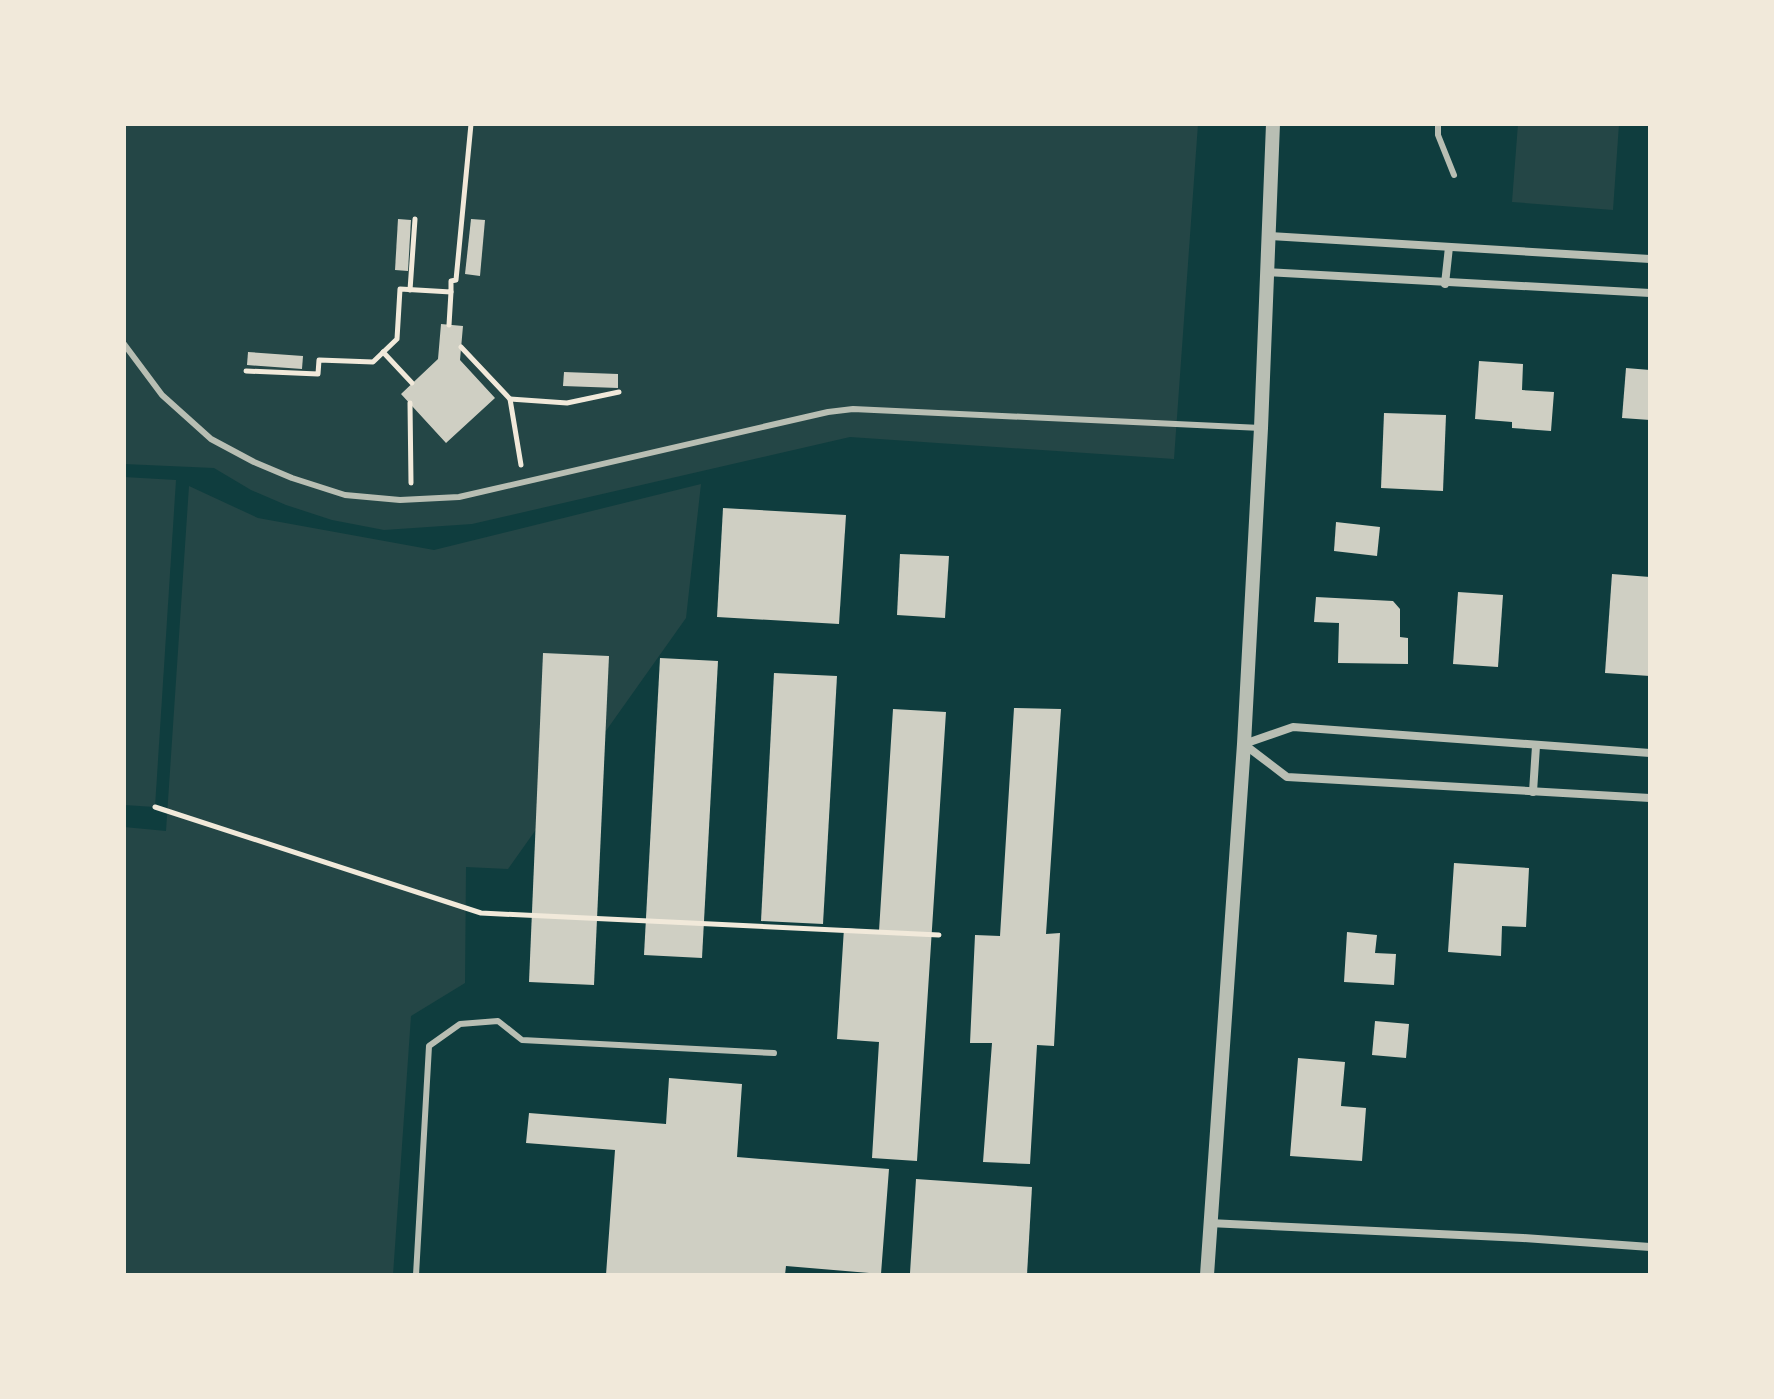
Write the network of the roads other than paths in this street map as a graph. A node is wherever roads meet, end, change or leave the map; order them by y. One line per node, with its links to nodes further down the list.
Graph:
1 (1273, 124): 4 (street)
2 (1438, 124): 3 (lane)
3 (1454, 175)
4 (1269, 236): 5 (street); 7 (street)
5 (1449, 247): 6 (street); 8 (street)
6 (1650, 259)
7 (1267, 272): 8 (street); 11 (street)
8 (1445, 284): 9 (street)
9 (1650, 293)
10 (124, 344): 11 (lane)
11 (1261, 428): 12 (street)
12 (1244, 744): 13 (street); 15 (street); 18 (street)
13 (1536, 746): 14 (street); 15 (street)
14 (1650, 753)
15 (1533, 792): 16 (street)
16 (1650, 798)
17 (774, 1053): 20 (lane)
18 (1209, 1223): 19 (street); 21 (street)
19 (1650, 1247)
20 (416, 1275)
21 (1207, 1275)

